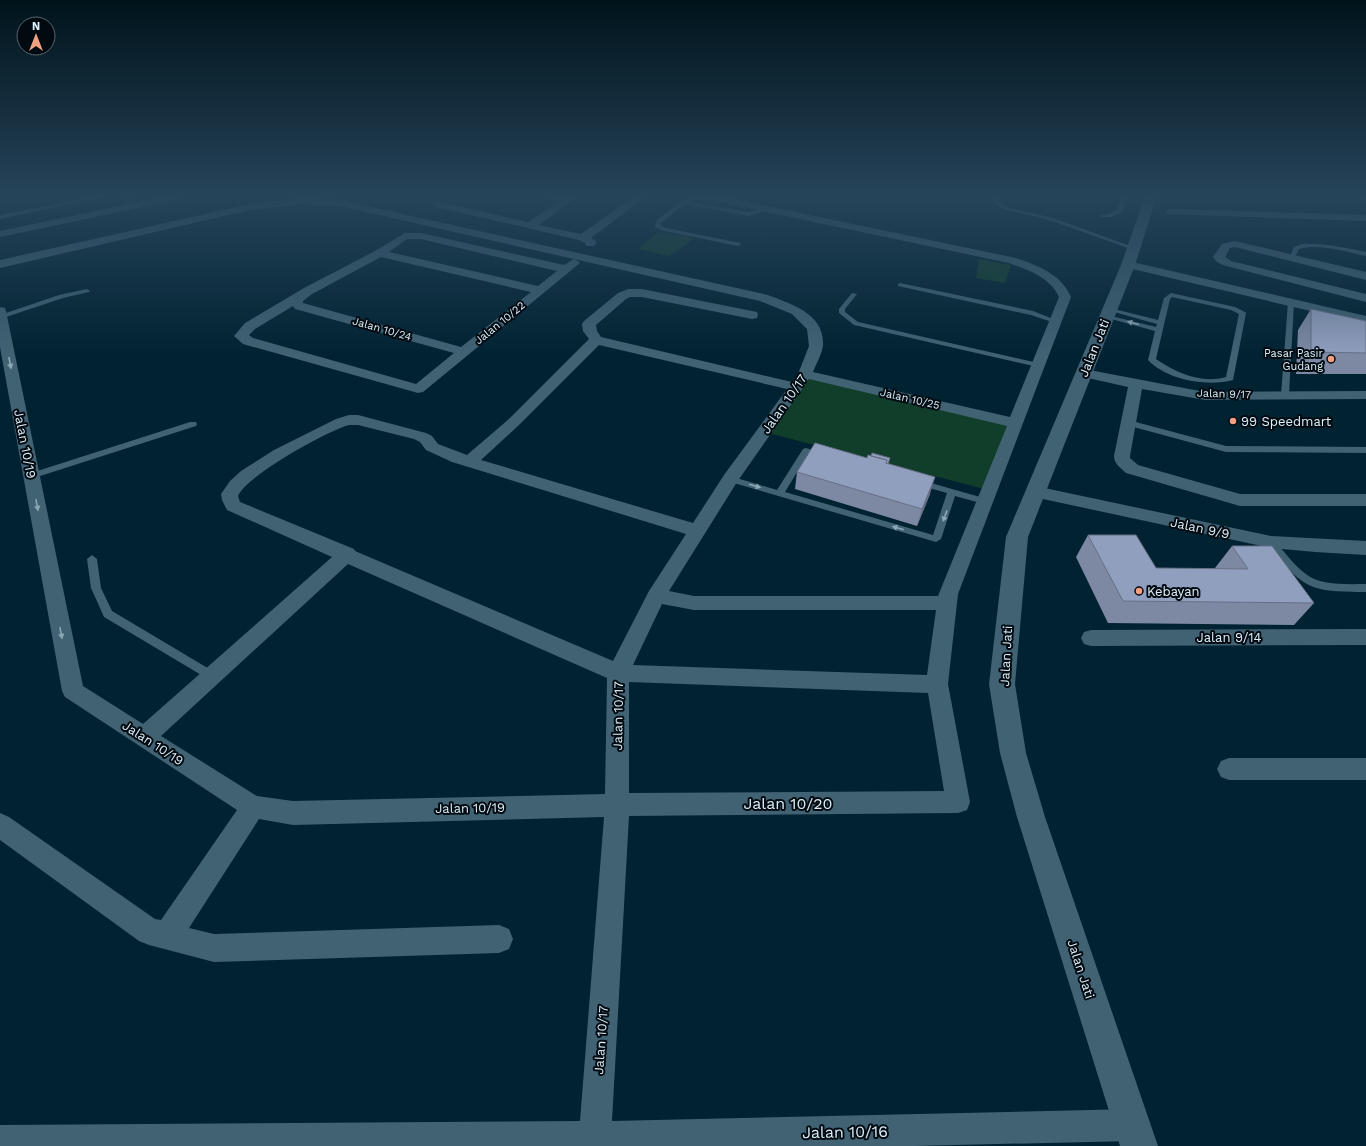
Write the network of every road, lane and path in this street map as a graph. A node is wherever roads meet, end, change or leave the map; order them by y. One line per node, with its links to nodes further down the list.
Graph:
1 (64, 249): 16 (street, Jalan 10/17)
2 (384, 249): 12 (street)
3 (507, 249): 15 (street)
4 (543, 249): 15 (street, Jalan 10/17)
5 (585, 249): 15 (street, Jalan 10/22)
6 (966, 249): 30 (street)
7 (1133, 249): 17 (street, Jalan Jati)
8 (1224, 249): 23 (street)
9 (1255, 249): 14 (street)
10 (1295, 249): 14 (lane)
11 (1344, 249): 13 (lane)
12 (379, 253): 20 (street); 24 (street)
13 (1366, 254)
14 (1292, 258): 18 (street)
15 (574, 260): 20 (street, Jalan 10/22); 36 (street, Jalan 10/17)
16 (0, 264)
17 (1128, 265): 25 (street); 26 (street, Jalan Jati)
18 (1366, 276)
19 (900, 285): 30 (lane)
20 (540, 290): 33 (street, Jalan 10/22)
21 (88, 291): 27 (lane)
22 (854, 294): 34 (lane)
23 (1366, 298)
24 (300, 301): 33 (street, Jalan 10/24); 33 (street, Jalan 10/22)
25 (1291, 302): 29 (street); 38 (lane)
26 (1109, 313): 31 (lane); 35 (street, Jalan Jati)
27 (0, 314): 46 (street, Jalan 10/19, one-way to 46)
28 (752, 315): 32 (street)
29 (1366, 320)
30 (1056, 321): 34 (street)
31 (1160, 327): 31 (lane)
32 (596, 340): 36 (street, Jalan 10/25); 45 (street)
33 (464, 352)
34 (1038, 366): 41 (street)
35 (1084, 373): 37 (street, Jalan 9/17); 50 (street, Jalan Jati)
36 (801, 381): 41 (street, Jalan 10/25); 47 (street, Jalan 10/17)
37 (1136, 384): 38 (street, Jalan 9/17); 40 (street)
38 (1285, 395): 39 (street, Jalan 9/17)
39 (1366, 395)
40 (1129, 422): 43 (lane); 52 (street)
41 (1015, 423): 53 (street)
42 (192, 424): 46 (lane)
43 (1366, 450)
44 (834, 459): 51 (lane)
45 (470, 461): 54 (street); 57 (street)
46 (31, 476): 67 (street, Jalan 10/19, one-way to 67)
47 (730, 479): 51 (lane, one-way to 51); 54 (street, Jalan 10/17)
48 (911, 481): 49 (lane)
49 (952, 492): 51 (lane, one-way to 51); 53 (lane)
50 (1036, 492): 55 (street, Jalan 9/9); 75 (street, Jalan Jati)
51 (780, 493)
52 (1366, 500)
53 (984, 501): 61 (street)
54 (698, 531): 60 (street, Jalan 10/17)
55 (1271, 542): 56 (street, Jalan 9/9); 59 (lane)
56 (1366, 548)
57 (347, 554): 64 (street); 65 (street)
58 (92, 559): 65 (lane)
59 (1366, 588)
60 (656, 596): 61 (street); 64 (street, Jalan 10/17)
61 (947, 603): 66 (street)
62 (1366, 637): 63 (street, Jalan 9/14)
63 (1091, 638)
64 (618, 673): 66 (street); 70 (street, Jalan 10/17)
65 (212, 676): 67 (street)
66 (937, 684): 70 (street, Jalan 10/20)
67 (144, 737): 71 (street, Jalan 10/19)
68 (1229, 769): 69 (street)
69 (1366, 769)
70 (617, 805): 71 (street, Jalan 10/19); 76 (street, Jalan 10/17)
71 (253, 807): 73 (street)
72 (0, 825): 73 (street)
73 (167, 936): 74 (street)
74 (499, 939)
75 (1135, 1136): 76 (street, Jalan 10/16)
76 (595, 1138): 77 (street, Jalan 10/16)
77 (0, 1141)

